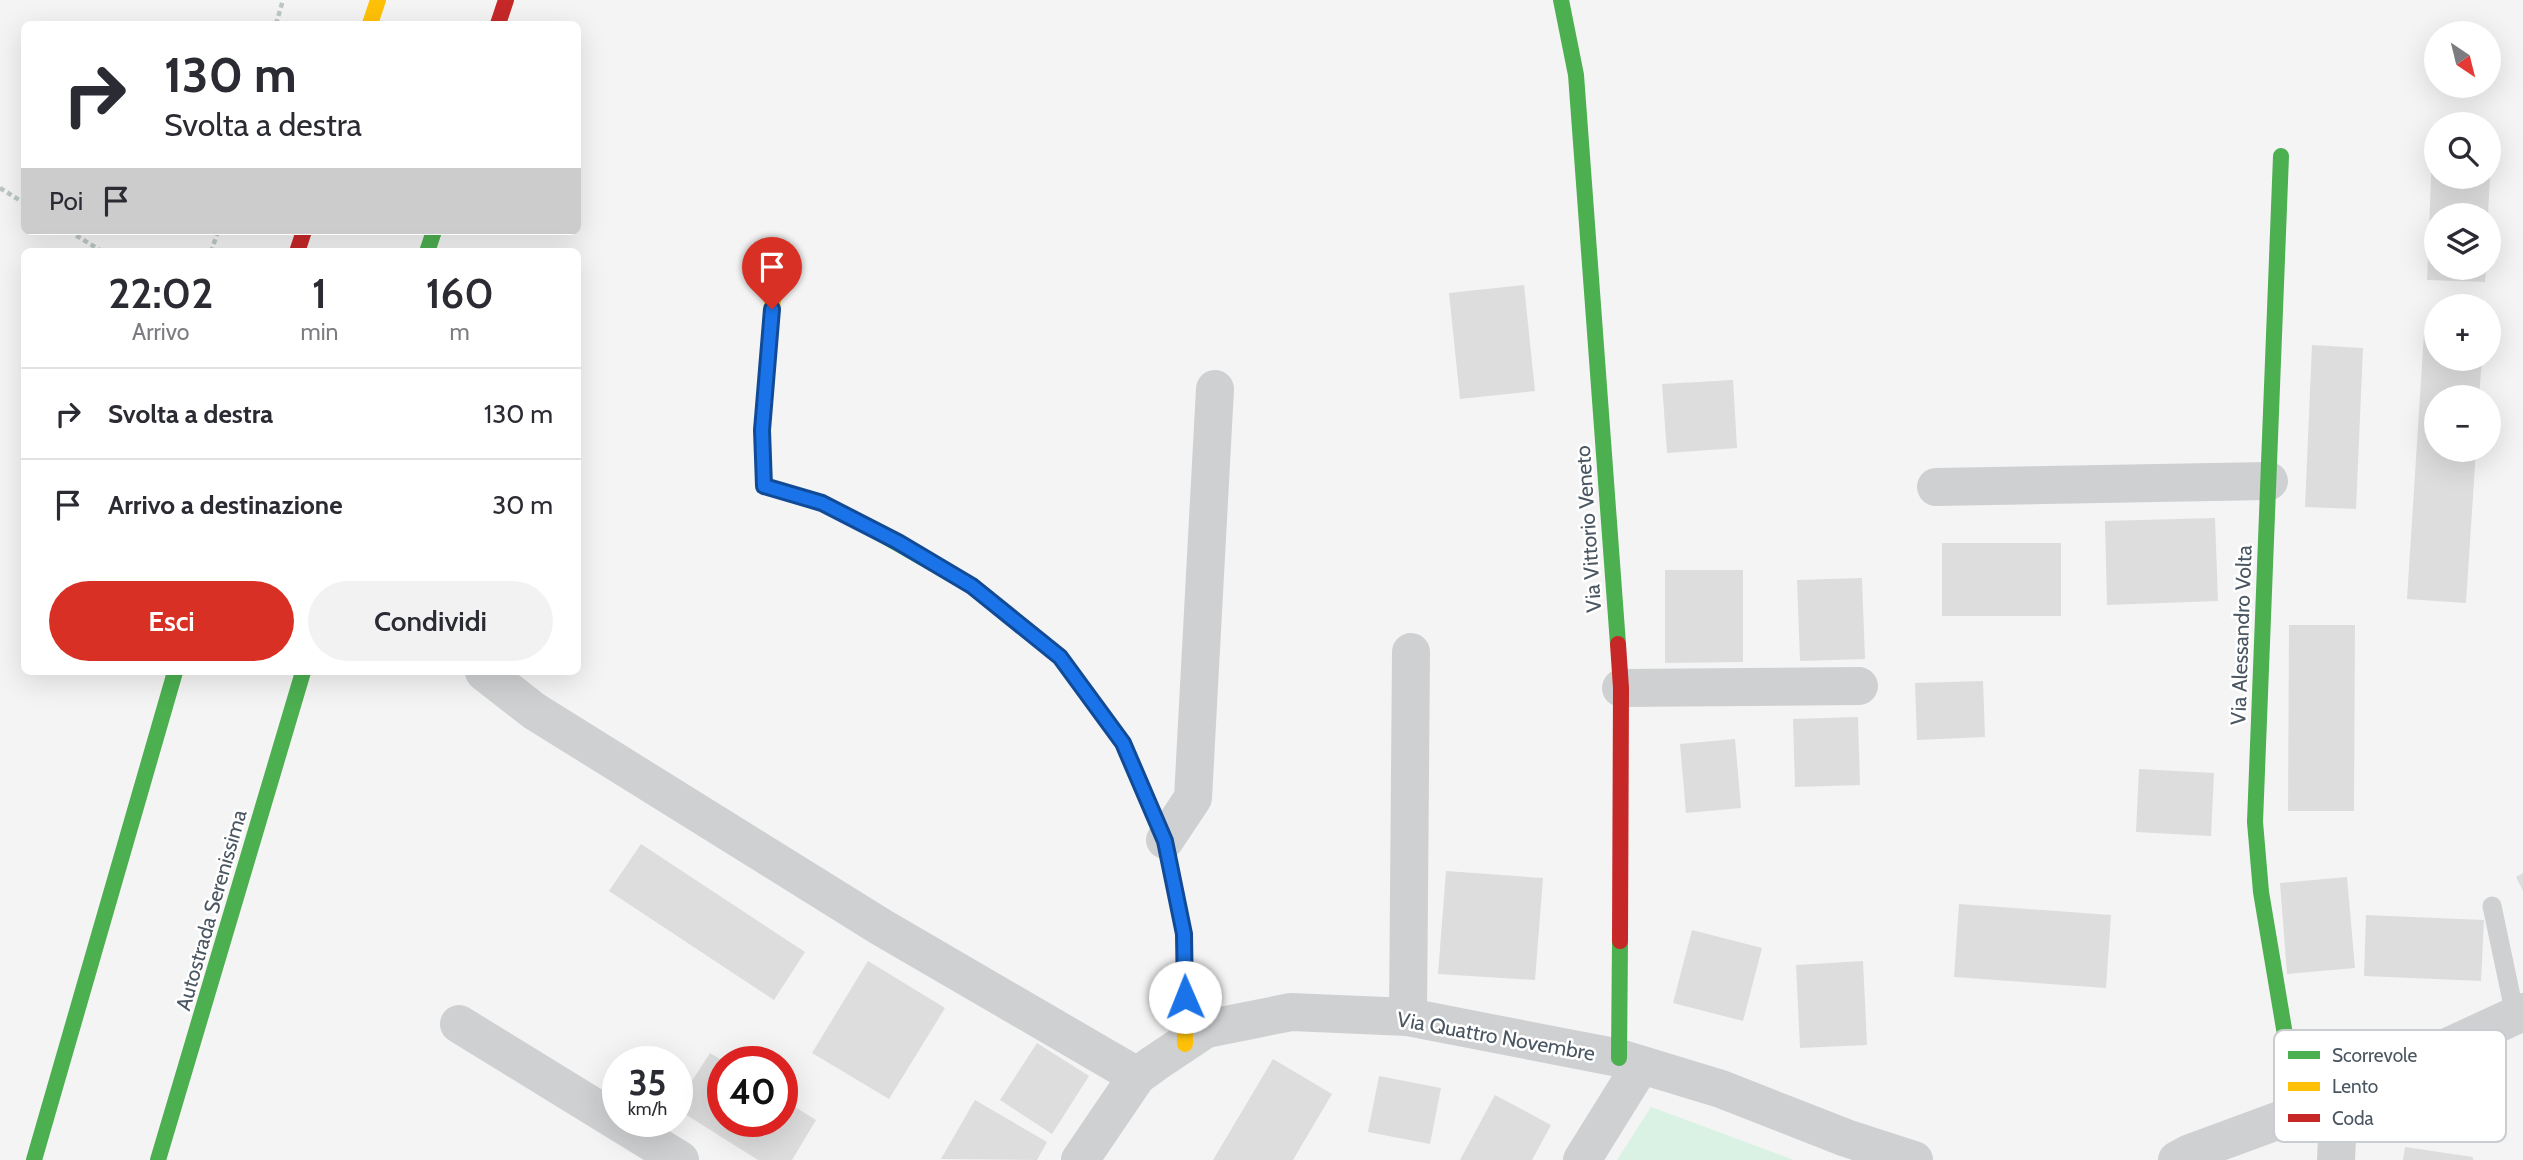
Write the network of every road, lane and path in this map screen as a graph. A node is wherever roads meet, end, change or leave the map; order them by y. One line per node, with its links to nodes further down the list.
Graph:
1 (283, 0): 5 (path)
2 (378, 0): 6 (main road)
3 (506, 0): 7 (main road)
4 (1561, 0): 22 (main road, Via Vittorio Veneto)
5 (277, 21)
6 (371, 21)
7 (499, 21)
8 (2281, 156): 15 (main road, Via Alessandro Volta)
9 (0, 188): 10 (path)
10 (21, 202)
11 (75, 235): 12 (path)
12 (97, 248)
13 (776, 261): 23 (main road)
14 (1215, 389): 23 (street)
15 (2269, 481): 16 (street); 28 (main road, Via Alessandro Volta)
16 (1936, 487)
17 (1411, 652): 26 (street)
18 (174, 675): 35 (main road)
19 (302, 675): 36 (main road, Autostrada Serenissima)
20 (488, 675): 32 (street)
21 (1859, 686): 22 (street)
22 (1621, 688): 31 (main road, Via Vittorio Veneto)
23 (1165, 841): 30 (main road)
24 (2492, 906): 25 (lane)
25 (2519, 1013): 29 (street)
26 (1408, 1017): 30 (street, Via Quattro Novembre); 31 (street, Via Quattro Novembre)
27 (459, 1024): 37 (street)
28 (2294, 1030)
29 (2482, 1030)
30 (1185, 1044): 32 (street, Via Quattro Novembre)
31 (1630, 1061): 39 (street); 40 (street, Via Quattro Novembre)
32 (1137, 1076): 38 (street, Via Quattro Novembre)
33 (2274, 1122): 41 (street)
34 (2337, 1142): 42 (street)
35 (34, 1160)
36 (158, 1160)
37 (680, 1160)
38 (1080, 1160)
39 (1582, 1160)
40 (1914, 1160)
41 (2177, 1160)
42 (2336, 1160)

